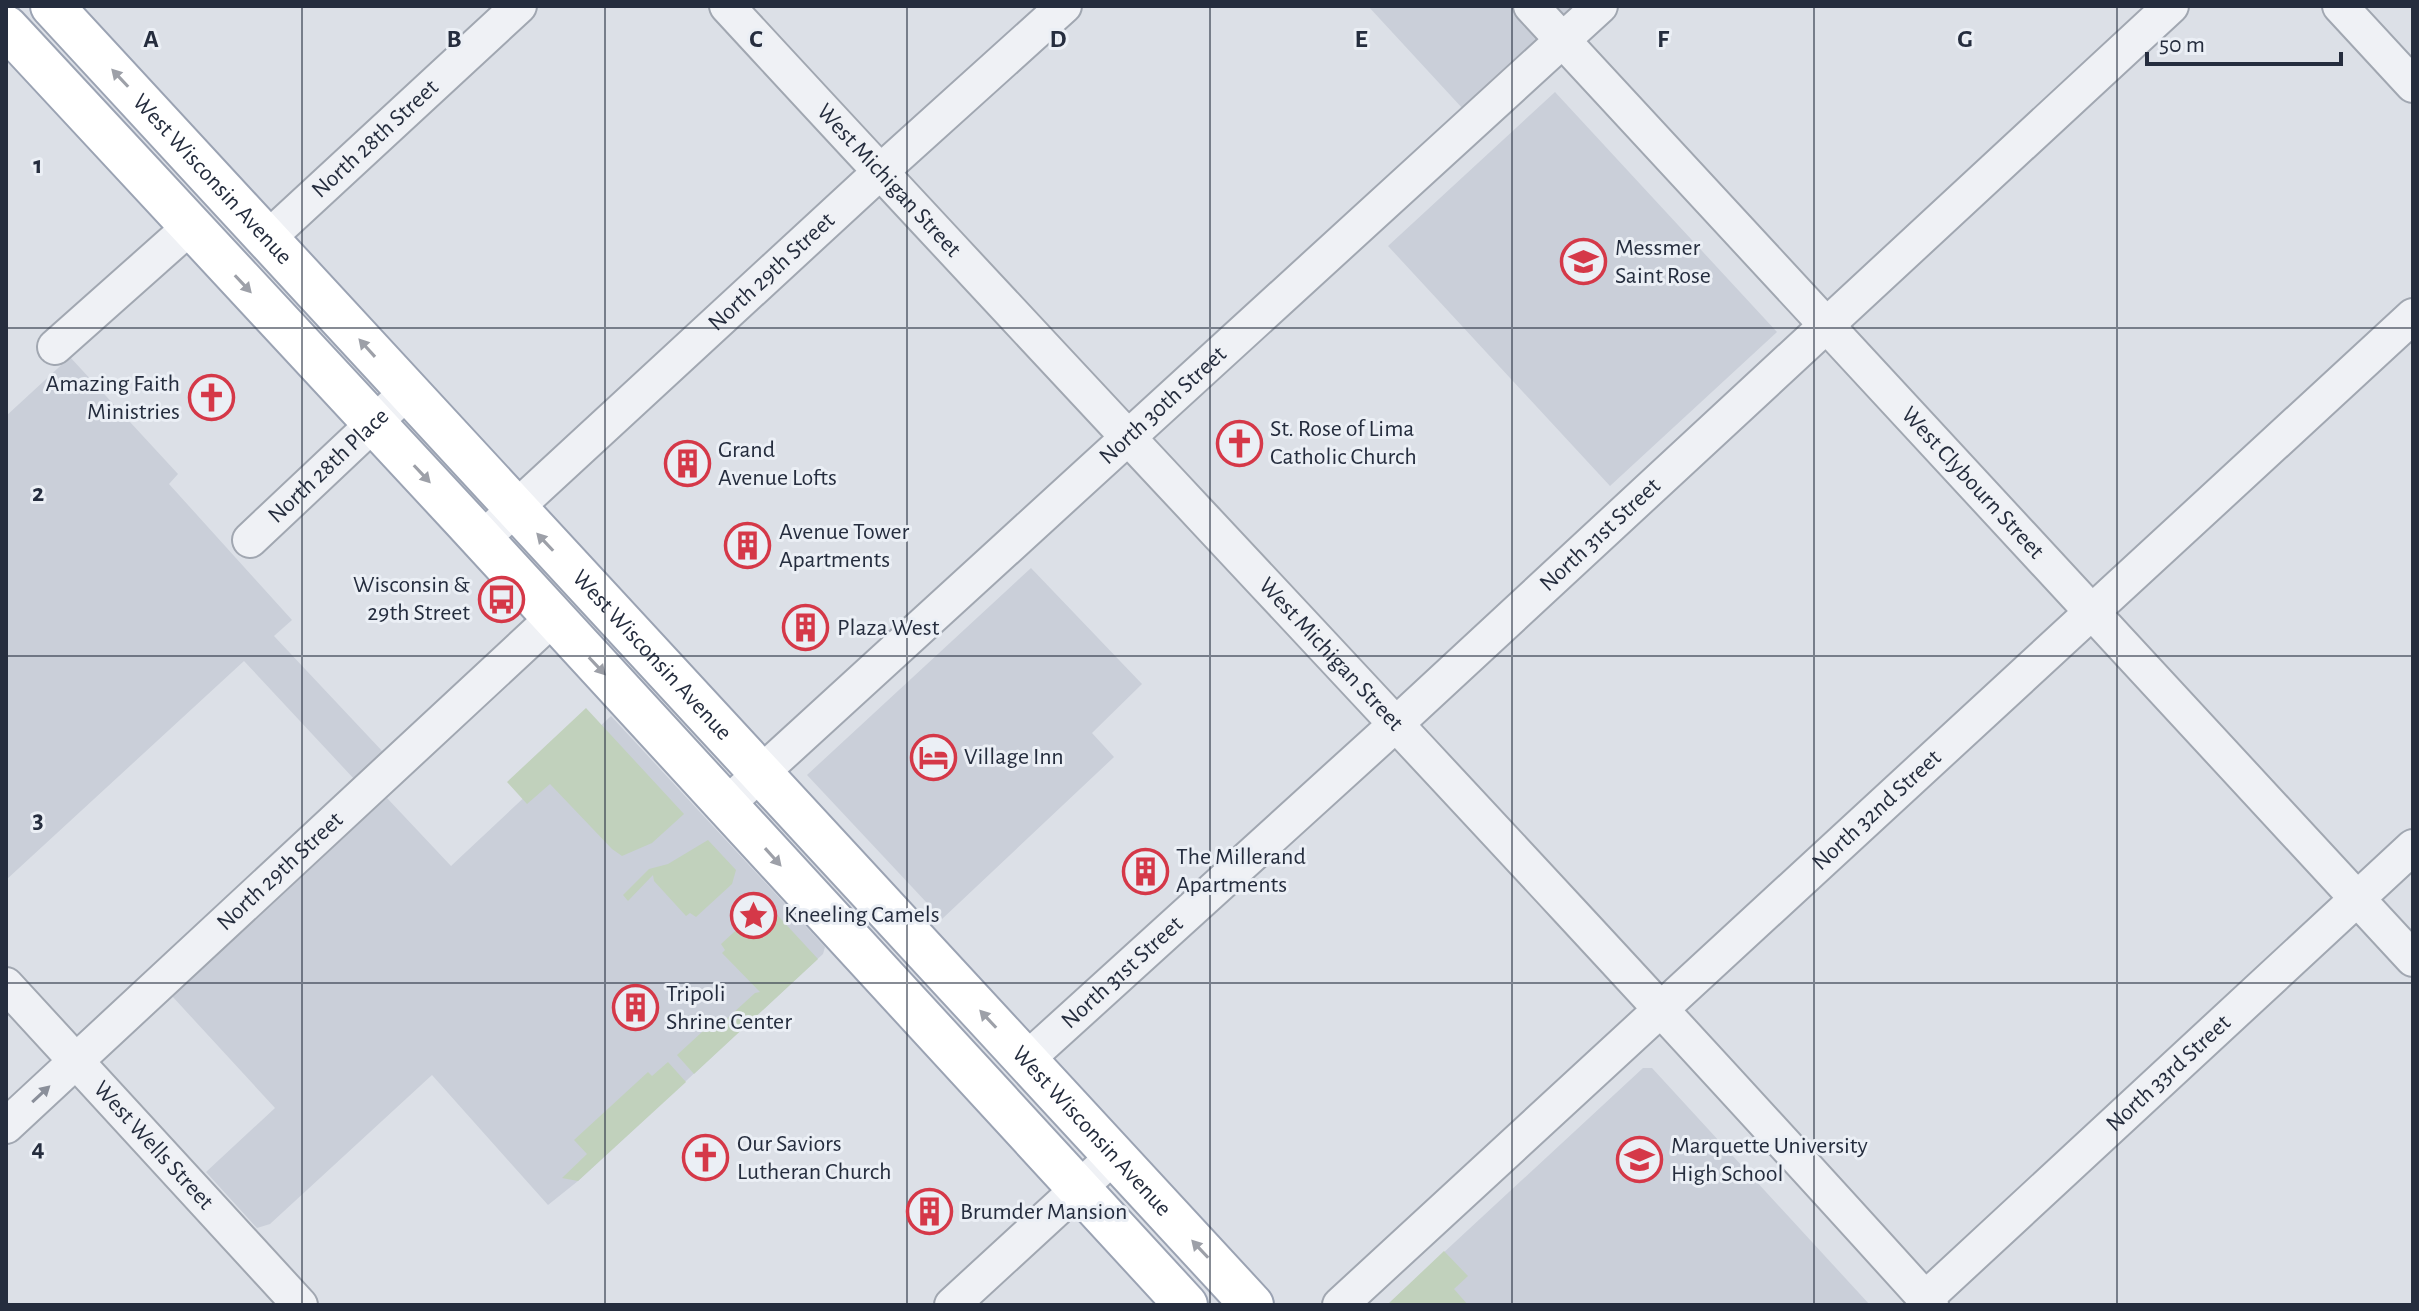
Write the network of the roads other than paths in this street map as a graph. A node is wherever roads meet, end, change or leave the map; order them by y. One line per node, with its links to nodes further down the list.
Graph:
1 (52, 6): 15 (main road, West Wisconsin Avenue, one-way to 1)
2 (519, 6): 15 (street, North 28th Street)
3 (727, 6): 12 (street, West Michigan Street)
4 (1064, 6): 12 (street, North 29th Street)
5 (1531, 6): 10 (street, West Clybourn Street)
6 (1600, 6): 10 (street, North 30th Street)
7 (2171, 6): 17 (street, North 31st Street)
8 (2340, 6): 11 (street)
9 (6, 27): 13 (main road, West Wisconsin Avenue)
10 (1563, 40): 17 (street, West Clybourn Street); 21 (street, North 30th Street)
11 (2413, 85)
12 (880, 172): 21 (street, West Michigan Street); 22 (street, North 29th Street)
13 (158, 193): 14 (main road, West Wisconsin Avenue); 15 (main road)
14 (190, 227): 18 (street); 20 (main road, West Wisconsin Avenue, one-way to 20)
15 (268, 238): 19 (main road, West Wisconsin Avenue, one-way to 15)
16 (2413, 316): 25 (street, North 32nd Street)
17 (1828, 325): 25 (street, West Clybourn Street); 27 (street, North 31st Street)
18 (55, 347)
19 (407, 392): 20 (street, North 28th Place); 22 (main road, West Wisconsin Avenue)
20 (374, 422): 23 (main road, West Wisconsin Avenue, one-way to 23); 24 (street, North 28th Place)
21 (1126, 438): 27 (street, West Michigan Street); 28 (street, North 30th Street)
22 (515, 509): 23 (street, North 29th Street); 28 (main road, West Wisconsin Avenue, one-way to 22)
23 (482, 539): 26 (main road, West Wisconsin Avenue)
24 (250, 540)
25 (2091, 612): 31 (street, West Clybourn Street); 34 (street, North 32nd Street)
26 (553, 618): 29 (main road, West Wisconsin Avenue, one-way to 29); 36 (street, North 29th Street)
27 (1396, 724): 34 (street, West Michigan Street); 35 (street, North 31st Street)
28 (759, 774): 29 (street, North 30th Street); 35 (main road, West Wisconsin Avenue, one-way to 28)
29 (726, 805): 39 (main road, West Wisconsin Avenue, one-way to 39)
30 (2413, 847): 31 (street, North 33rd Street)
31 (2356, 899): 32 (street, West Clybourn Street); 40 (street, North 33rd Street)
32 (2413, 959)
33 (6, 985): 36 (street, West Wells Street)
34 (1659, 1009): 40 (street, West Michigan Street); 45 (street, North 32nd Street)
35 (1026, 1060): 38 (main road, West Wisconsin Avenue)
36 (76, 1061): 37 (street, North 29th Street, one-way to 36); 41 (street, West Wells Street)
37 (6, 1126)
38 (1114, 1156): 39 (street); 44 (main road, West Wisconsin Avenue, one-way to 38)
39 (1079, 1189): 42 (street); 43 (main road, West Wisconsin Avenue)
40 (1928, 1302)
41 (300, 1305)
42 (952, 1305)
43 (1186, 1305)
44 (1252, 1305)
45 (1340, 1305)

